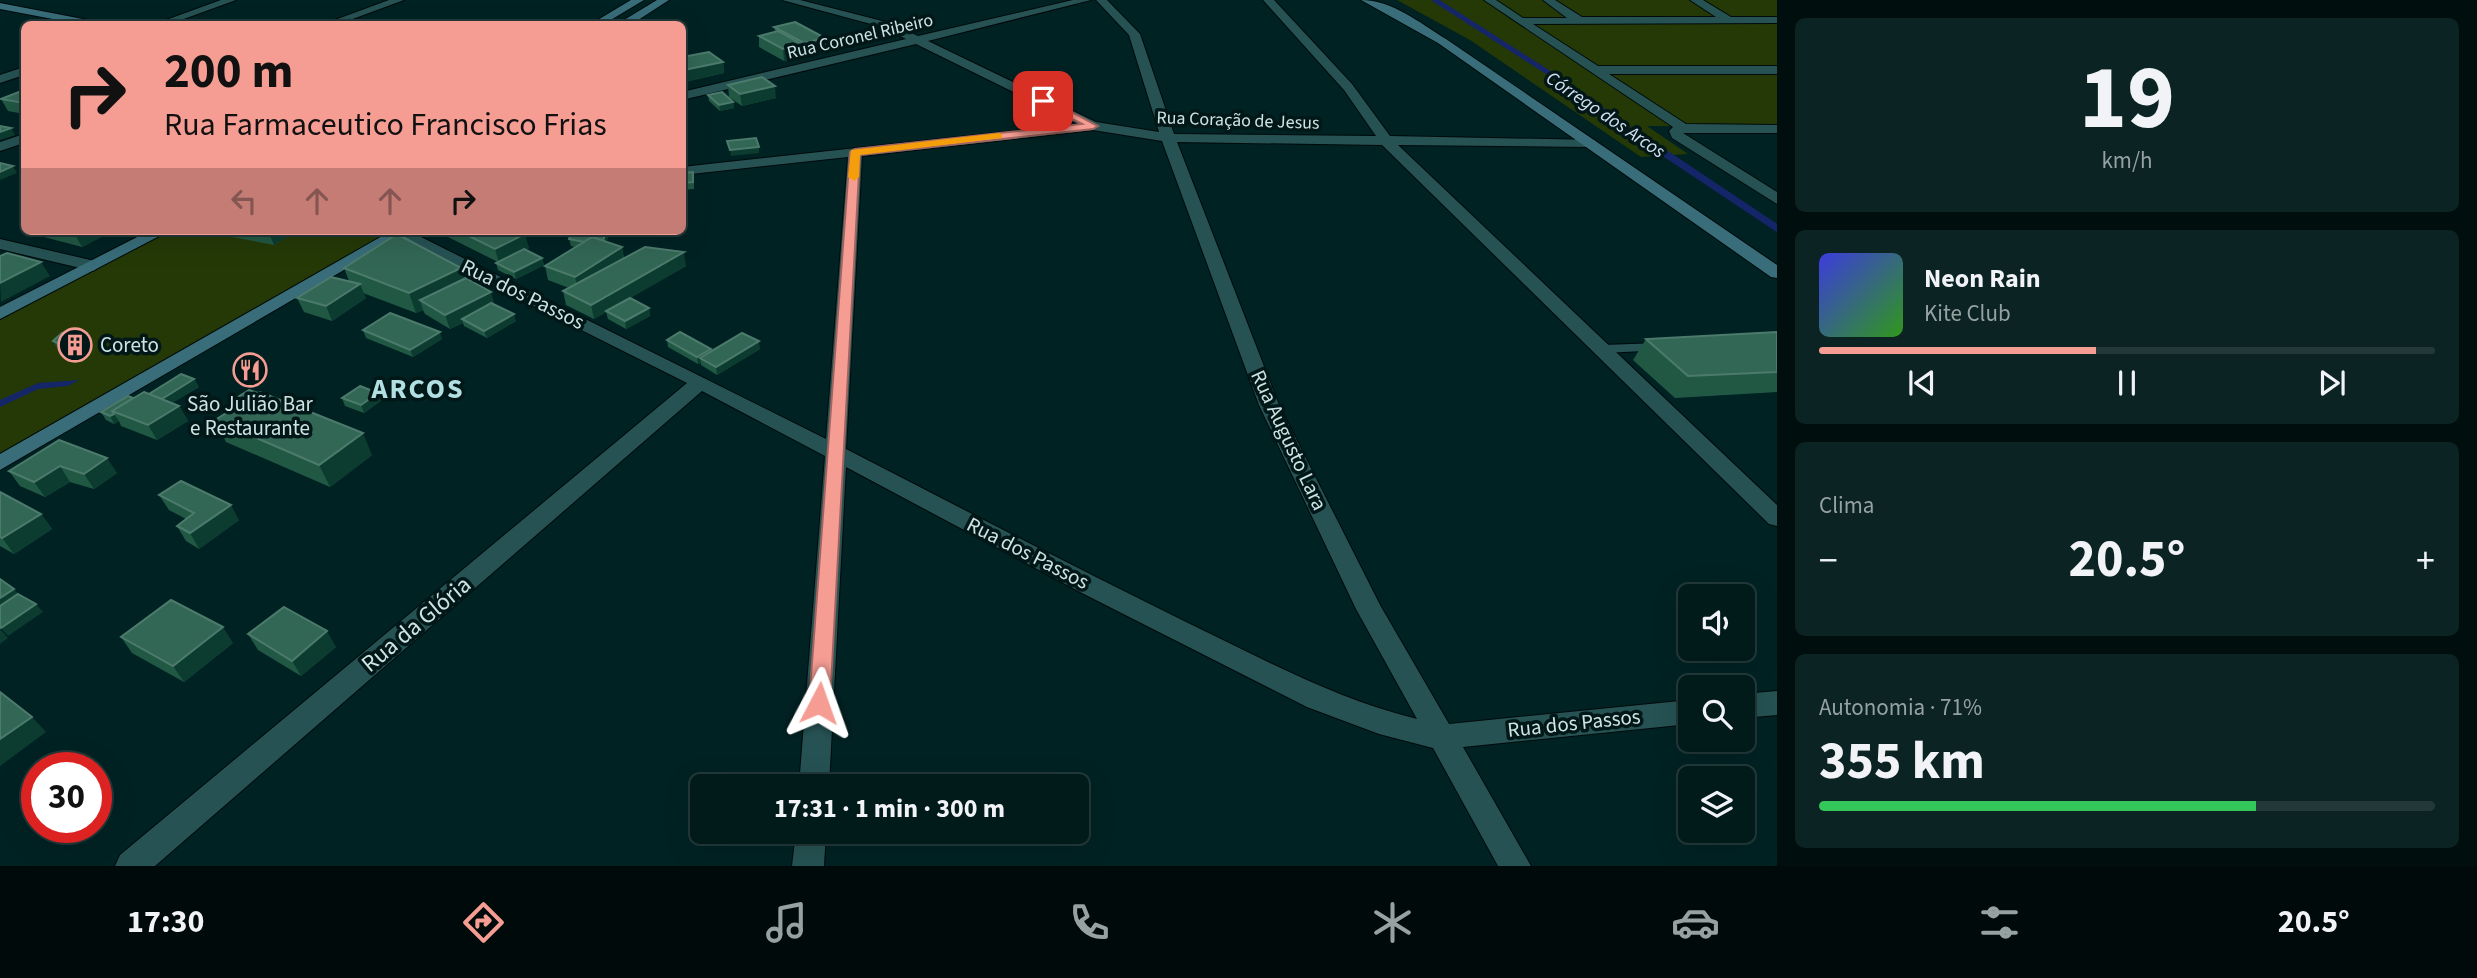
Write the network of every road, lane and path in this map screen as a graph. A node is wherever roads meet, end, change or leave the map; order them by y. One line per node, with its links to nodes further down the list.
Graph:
1 (23, 0): 14 (street)
2 (231, 0): 19 (street)
3 (399, 0): 20 (street)
4 (639, 0): 21 (street)
5 (664, 0): 22 (street)
6 (787, 0): 24 (street, Rua Coração de Jesus)
7 (1086, 0): 24 (street, Rua Coronel Ribeiro)
8 (1101, 0): 31 (street, Rua Augusto Lara)
9 (1268, 0): 35 (street)
10 (1366, 0): 36 (street)
11 (1489, 0): 23 (street)
12 (1548, 0): 15 (street)
13 (1695, 0): 16 (street)
14 (0, 6): 18 (street)
15 (1578, 20): 16 (street); 23 (street)
16 (1730, 20): 17 (street)
17 (1777, 20)
18 (78, 21)
19 (170, 21)
20 (339, 21)
21 (602, 21)
22 (628, 21)
23 (1522, 22): 25 (street)
24 (918, 41): 29 (street, Rua Coronel Ribeiro); 30 (street, Rua Coração de Jesus)
25 (1595, 70): 26 (street); 32 (street)
26 (1777, 70)
27 (21, 72): 28 (street)
28 (0, 79)
29 (686, 95)
30 (1093, 126): 31 (street); 31 (street, Rua Coração de Jesus); 38 (street)
31 (1165, 128): 35 (street, Rua Coração de Jesus); 57 (street, Rua Augusto Lara)
32 (1683, 128): 33 (street); 40 (street)
33 (1777, 128)
34 (21, 139): 37 (street)
35 (1387, 142): 36 (street, Rua Coração de Jesus); 49 (street)
36 (1590, 143): 46 (street)
37 (0, 147)
38 (855, 152): 39 (street); 51 (street)
39 (686, 171)
40 (1777, 199)
41 (153, 235): 45 (street)
42 (397, 235): 52 (street)
43 (408, 235): 50 (street, Rua dos Passos)
44 (0, 244): 45 (street)
45 (93, 266): 47 (street)
46 (1777, 273)
47 (0, 314)
48 (1670, 347): 49 (lane)
49 (1603, 349): 53 (street)
50 (701, 382): 51 (street, Rua dos Passos); 60 (street, Rua da Glória)
51 (836, 454): 57 (street, Rua dos Passos); 58 (street)
52 (0, 463)
53 (1777, 518)
54 (1777, 703): 55 (street)
55 (1755, 705)
56 (1678, 713): 57 (street, Rua dos Passos)
57 (1439, 737): 62 (street, Rua Augusto Lara)
58 (815, 774)
59 (810, 844): 61 (street)
60 (131, 866)
61 (808, 866)
62 (1515, 866)

